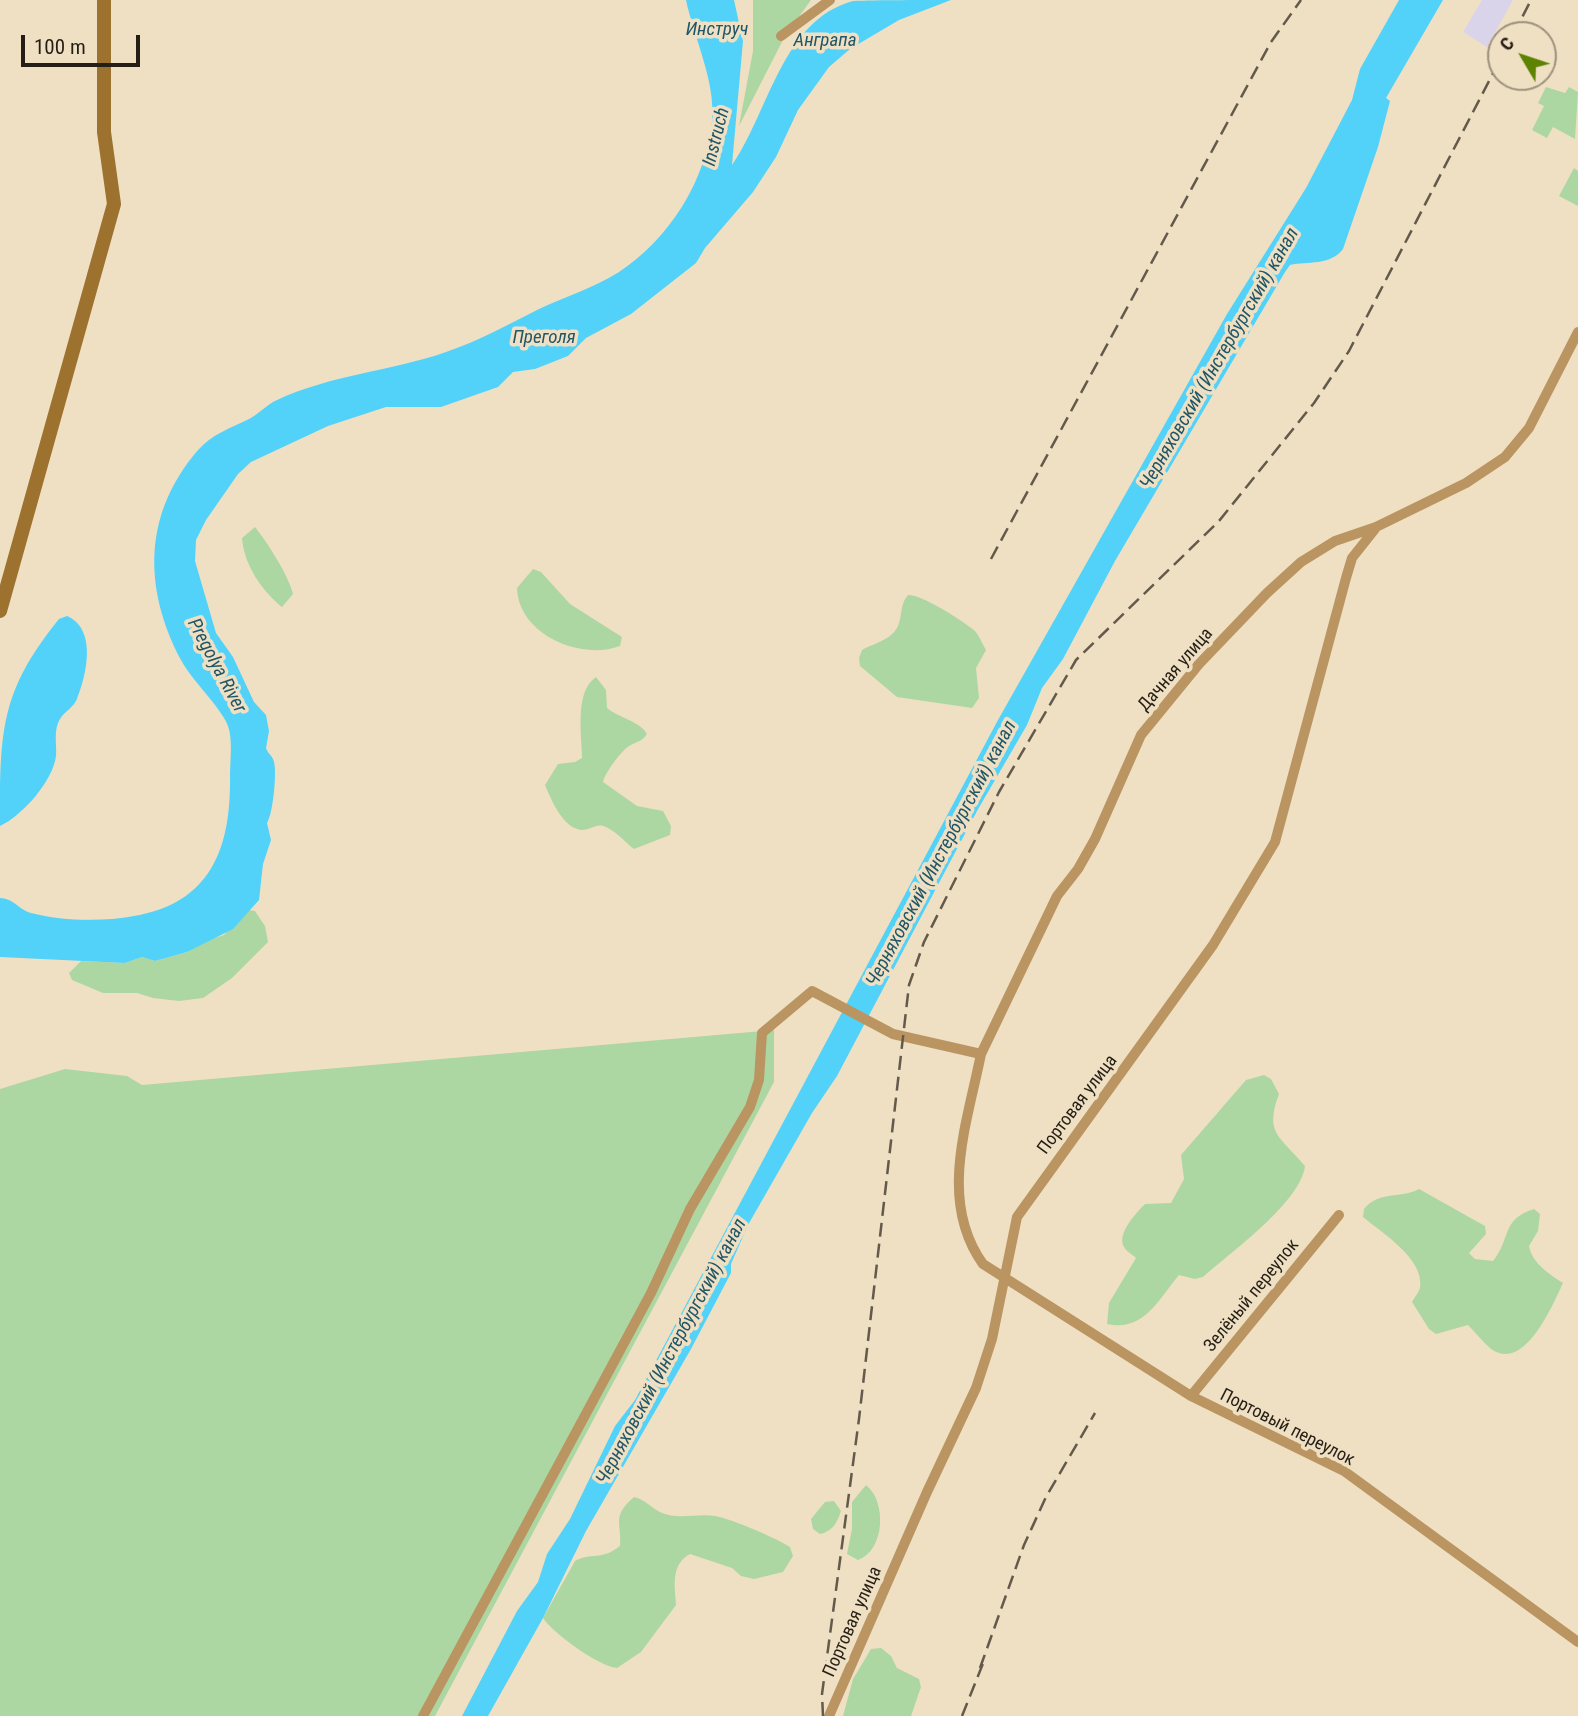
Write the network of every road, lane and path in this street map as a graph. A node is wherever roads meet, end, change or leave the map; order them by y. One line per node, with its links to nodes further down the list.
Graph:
1 (104, 0): 6 (street)
2 (830, 0): 3 (street)
3 (781, 36)
4 (1578, 332): 5 (street, Дачная улица)
5 (1376, 527): 7 (street, Дачная улица); 9 (street, Портовая улица)
6 (0, 611)
7 (981, 1054): 9 (street, Дачная улица); 12 (street)
8 (1339, 1215): 10 (street, Зелёный переулок)
9 (1006, 1281): 10 (street, Портовый переулок); 13 (street, Портовая улица)
10 (1191, 1396): 11 (street, Портовый переулок)
11 (1578, 1642)
12 (423, 1716)
13 (829, 1716)

